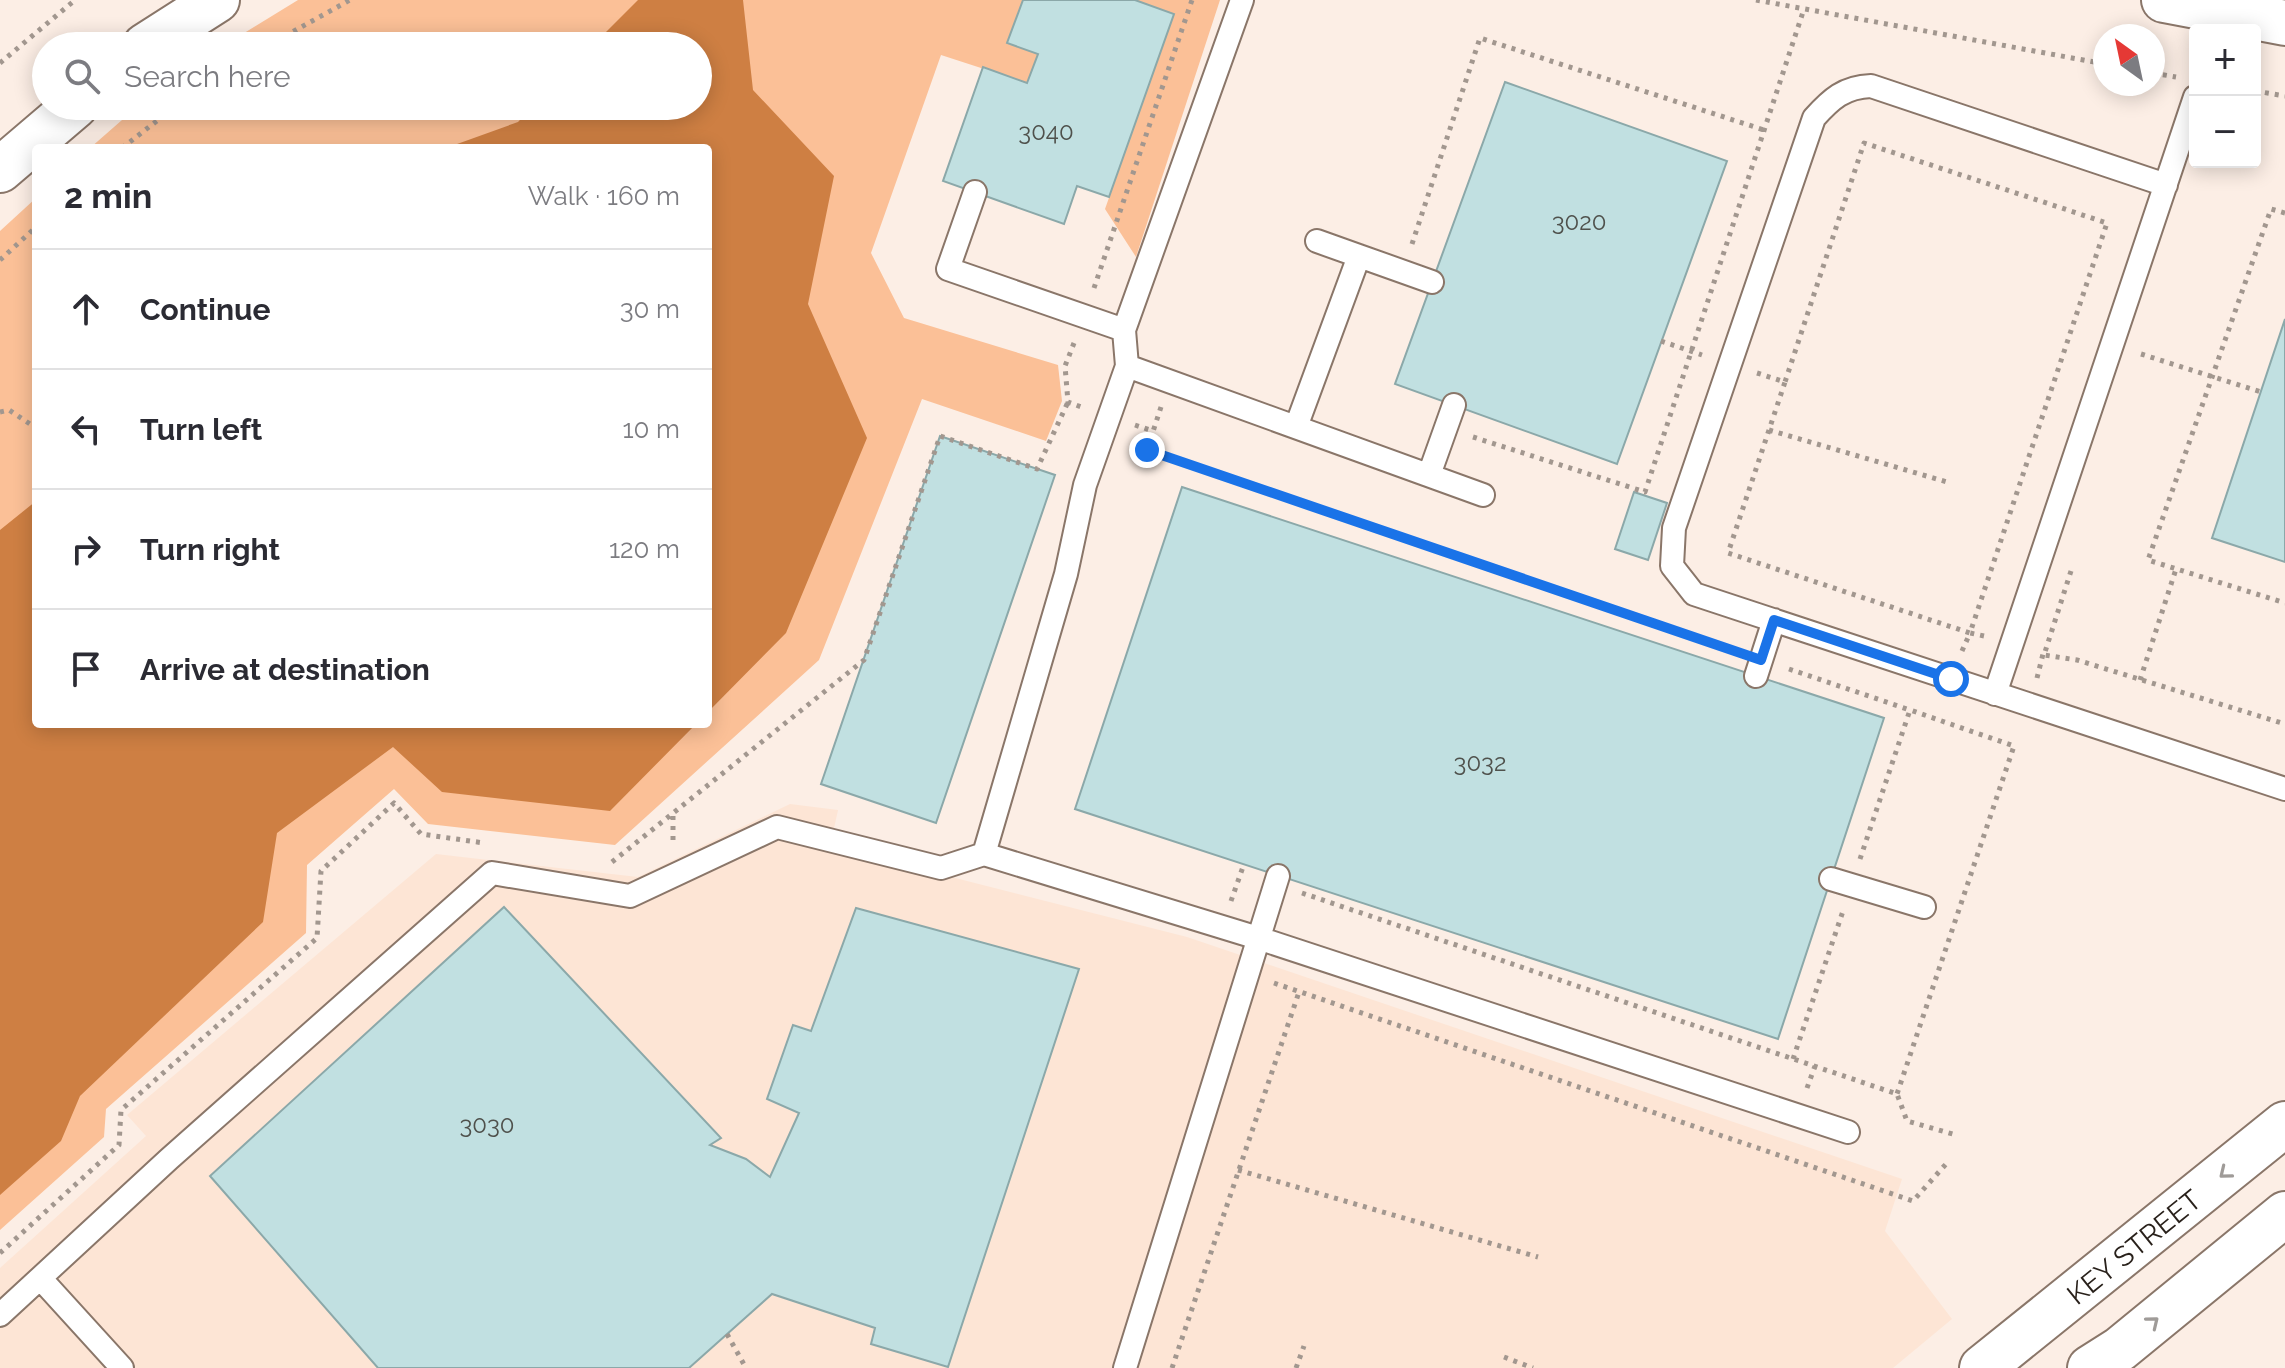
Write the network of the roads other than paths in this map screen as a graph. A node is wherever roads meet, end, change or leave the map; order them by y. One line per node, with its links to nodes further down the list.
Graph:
1 (217, 0): 6 (main road)
2 (1242, 0): 15 (lane)
3 (2164, 0): 4 (main road)
4 (2221, 21): 5 (main road)
5 (2285, 23)
6 (167, 32)
7 (2189, 115): 10 (lane)
8 (59, 120): 9 (main road)
9 (0, 170)
10 (2166, 185): 21 (lane); 23 (lane)
11 (975, 192): 15 (lane)
12 (1317, 241): 13 (lane)
13 (1359, 256): 14 (lane); 18 (lane)
14 (1432, 282)
15 (1124, 330): 16 (lane)
16 (1127, 366): 18 (lane); 25 (lane)
17 (1454, 405): 19 (lane)
18 (1296, 427): 19 (lane)
19 (1429, 475): 20 (lane)
20 (1483, 495)
21 (1774, 620): 22 (lane); 23 (lane)
22 (1758, 668)
23 (1995, 694): 24 (lane)
24 (2285, 789)
25 (984, 854): 29 (lane); 33 (lane)
26 (1831, 879): 28 (lane)
27 (1277, 880): 29 (lane)
28 (1924, 907)
29 (1258, 938): 31 (lane); 37 (lane)
30 (2285, 1124): 35 (main road, KEY STREET, one-way to 35)
31 (1848, 1132)
32 (2285, 1214): 38 (main road, one-way to 32)
33 (41, 1279): 34 (lane); 36 (lane)
34 (0, 1315)
35 (1998, 1363)
36 (122, 1368)
37 (1125, 1368)
38 (2090, 1368)

